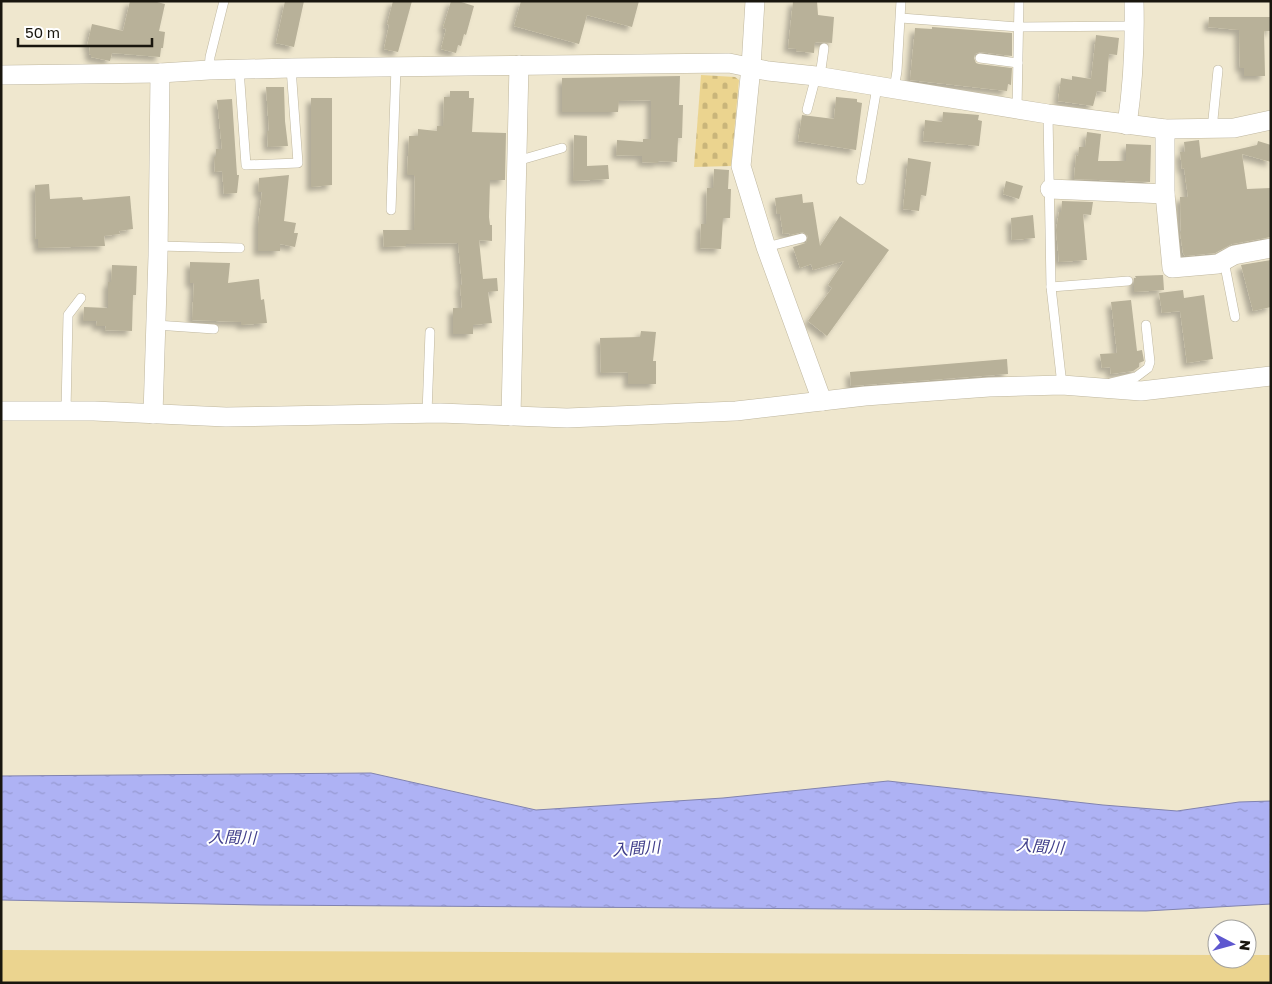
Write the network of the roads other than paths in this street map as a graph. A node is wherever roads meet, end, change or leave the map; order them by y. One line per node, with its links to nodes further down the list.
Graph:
1 (224, 1): 17 (lane)
2 (755, 1): 14 (street)
3 (901, 1): 6 (lane)
4 (1019, 1): 8 (lane)
5 (1134, 1): 7 (street)
6 (901, 18): 8 (lane); 22 (lane)
7 (1135, 26): 8 (lane); 27 (street)
8 (1019, 27): 11 (lane)
9 (824, 48): 21 (lane)
10 (980, 58): 11 (lane)
11 (1018, 63): 23 (lane)
12 (519, 65): 13 (street); 14 (street); 31 (street)
13 (396, 67): 15 (street); 35 (lane)
14 (751, 67): 21 (street); 38 (street)
15 (291, 68): 16 (street); 16 (lane)
16 (239, 69): 17 (street)
17 (209, 70): 19 (street)
18 (1218, 70): 28 (lane)
19 (160, 73): 20 (street); 37 (street)
20 (1, 75)
21 (818, 76): 22 (street); 24 (lane)
22 (886, 88): 23 (street); 32 (lane)
23 (1017, 109): 25 (street)
24 (807, 110)
25 (1048, 114): 27 (street); 33 (lane)
26 (1271, 120): 28 (street)
27 (1127, 125): 29 (street)
28 (1212, 128): 29 (street)
29 (1166, 130): 34 (street)
30 (562, 148): 31 (lane)
31 (517, 161): 58 (street)
32 (861, 180)
33 (1050, 189): 34 (street); 43 (lane)
34 (1165, 194): 41 (street)
35 (391, 210)
36 (802, 238): 38 (lane)
37 (158, 246): 39 (lane); 47 (street)
38 (766, 247): 53 (street)
39 (240, 248)
40 (1271, 248): 41 (street)
41 (1224, 261): 45 (lane)
42 (1128, 281): 43 (lane)
43 (1051, 287): 51 (lane)
44 (81, 298): 55 (lane)
45 (1235, 317)
46 (1146, 324): 52 (lane)
47 (156, 325): 48 (lane); 57 (street)
48 (214, 329)
49 (430, 332): 56 (lane)
50 (1271, 376): 52 (street)
51 (1062, 385): 52 (street); 53 (street)
52 (1104, 387)
53 (822, 401): 58 (street)
54 (1, 411): 55 (street)
55 (66, 411): 57 (street)
56 (427, 413): 57 (street); 58 (street)
57 (154, 414)
58 (511, 416)

